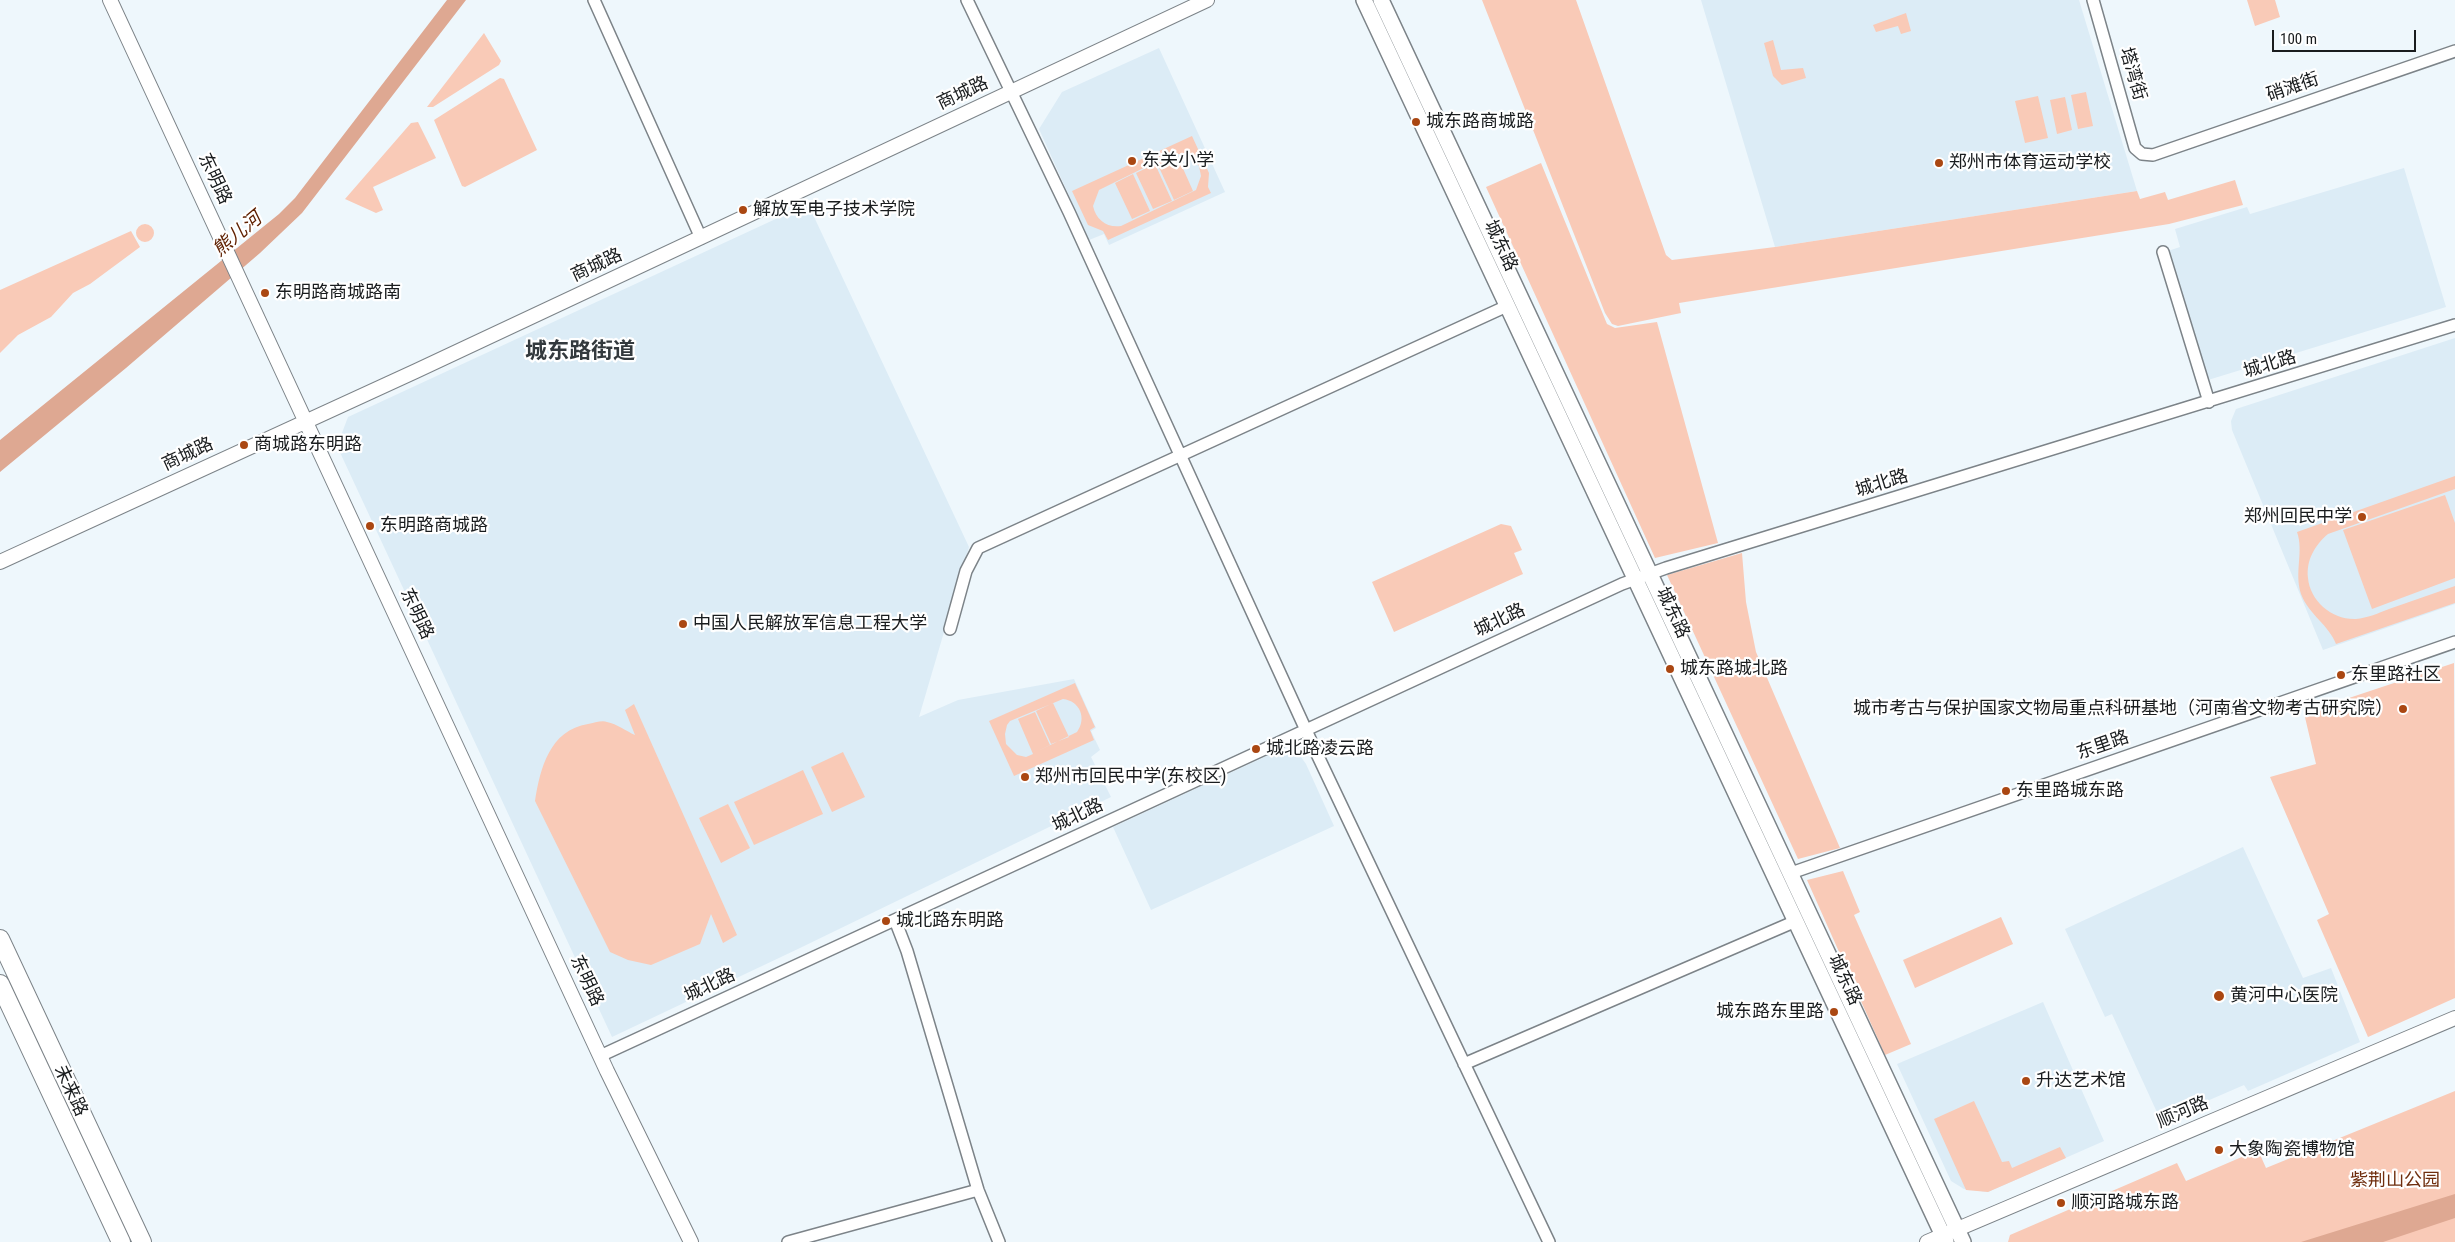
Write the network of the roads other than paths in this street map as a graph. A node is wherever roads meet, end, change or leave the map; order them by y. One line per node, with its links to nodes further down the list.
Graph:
1 (110, 0): 16 (street, 东明路)
2 (594, 0): 11 (street)
3 (966, 0): 9 (street)
4 (1207, 0): 9 (street, 商城路)
5 (1364, 0): 13 (main road, 城东路)
6 (1381, 0): 19 (main road, 城东路)
7 (2093, 0): 10 (street, 塔湾街)
8 (2455, 50): 10 (street, 硝滩街)
9 (1011, 92): 11 (street, 商城路); 17 (street)
10 (2142, 154)
11 (701, 238): 16 (street, 商城路)
12 (2162, 252): 15 (street)
13 (1507, 306): 17 (street); 20 (main road, 城东路)
14 (2455, 325): 15 (street, 城北路)
15 (2209, 402): 19 (street, 城北路)
16 (306, 422): 18 (street, 商城路); 30 (street, 东明路)
17 (1180, 456): 21 (street); 23 (street)
18 (0, 562)
19 (1650, 574): 20 (street, 城北路); 24 (main road, 城东路)
20 (1636, 579): 23 (street, 城北路); 26 (main road, 城东路)
21 (950, 629)
22 (2454, 646): 24 (street, 东里路)
23 (1306, 730): 25 (street, 城北路); 31 (street)
24 (1791, 873): 33 (main road, 城东路)
25 (895, 920): 30 (street, 城北路); 32 (street)
26 (1796, 921): 31 (street); 34 (main road, 城东路)
27 (0, 939): 36 (main road, 未来路)
28 (0, 984): 35 (main road, 未来路)
29 (2455, 1018): 33 (street, 顺河路)
30 (600, 1056): 37 (street, 东明路)
31 (1464, 1064): 40 (street)
32 (978, 1190): 38 (street); 39 (street)
33 (1960, 1236): 34 (street, 顺河路); 42 (street)
34 (1944, 1239): 41 (street, 顺河路)
35 (121, 1242)
36 (142, 1242)
37 (690, 1242)
38 (788, 1242)
39 (999, 1242)
40 (1549, 1242)
41 (1927, 1242)
42 (1968, 1242)

